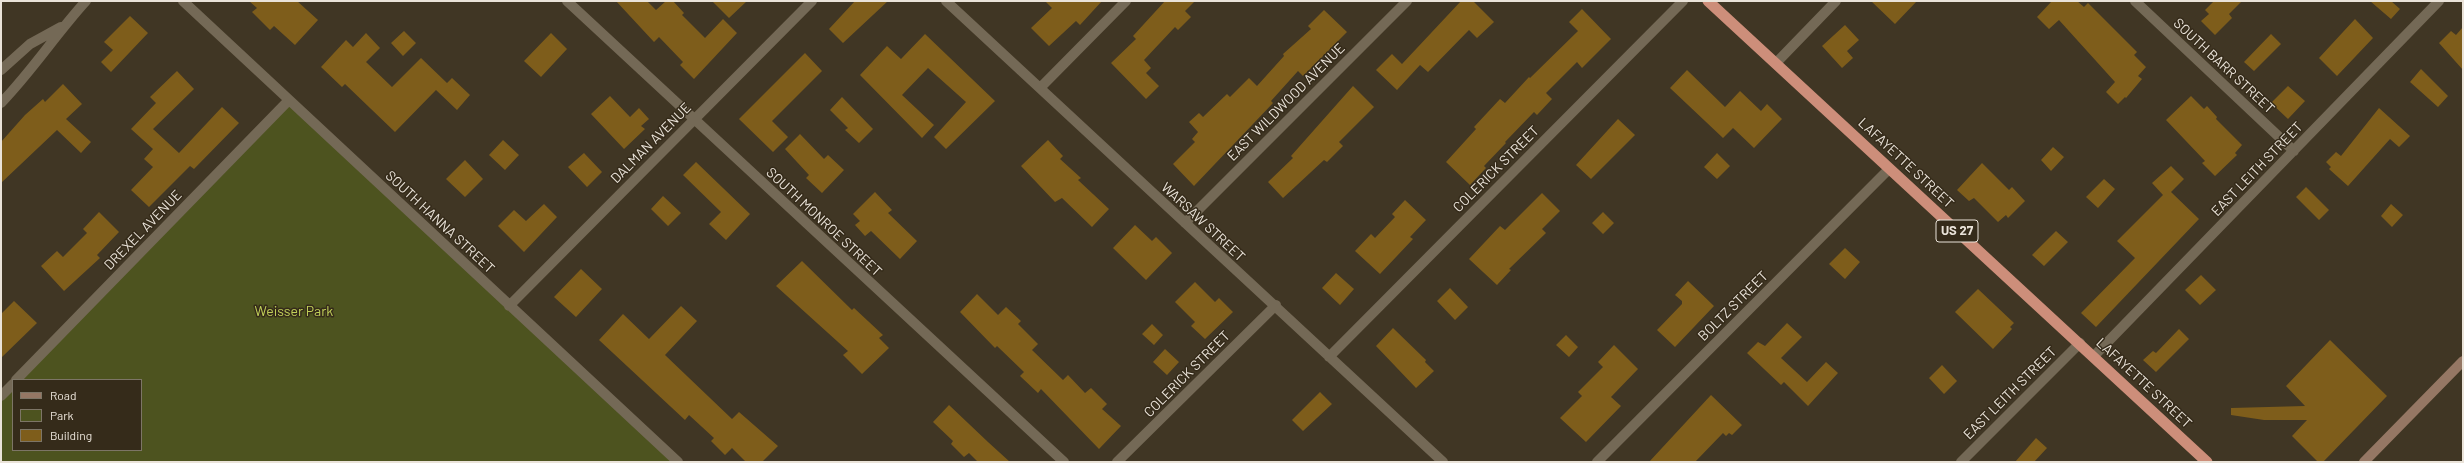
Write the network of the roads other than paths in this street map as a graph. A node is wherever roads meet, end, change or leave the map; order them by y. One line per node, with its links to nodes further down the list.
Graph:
1 (86, 1): 13 (street)
2 (183, 1): 17 (street, SOUTH HANNA STREET)
3 (566, 1): 19 (street, SOUTH MONROE STREET)
4 (812, 1): 19 (street, DALMAN AVENUE)
5 (946, 1): 16 (street, WARSAW STREET)
6 (1126, 1): 16 (street)
7 (1407, 1): 22 (street, EAST WILDWOOD AVENUE)
8 (1683, 1): 27 (street, COLERICK STREET)
9 (1708, 1): 14 (highway, LAFAYETTE STREET / US 27)
10 (1836, 1): 14 (street)
11 (2134, 1): 20 (street, SOUTH BARR STREET)
12 (2439, 1): 20 (street, EAST LEITH STREET)
13 (63, 26): 15 (street); 18 (street)
14 (1776, 63): 21 (highway, LAFAYETTE STREET / US 27)
15 (1, 70)
16 (1040, 88): 22 (street, WARSAW STREET)
17 (289, 100): 24 (street, SOUTH HANNA STREET); 29 (street, DREXEL AVENUE)
18 (1, 103)
19 (694, 120): 24 (street, DALMAN AVENUE); 33 (street, SOUTH MONROE STREET)
20 (2294, 151): 26 (street, EAST LEITH STREET)
21 (1889, 169): 25 (highway, LAFAYETTE STREET / US 27); 36 (street, BOLTZ STREET)
22 (1185, 223): 23 (street, WARSAW STREET)
23 (1276, 305): 27 (street, WARSAW STREET); 34 (street, COLERICK STREET)
24 (509, 306): 32 (street, SOUTH HANNA STREET)
25 (2080, 343): 26 (highway, LAFAYETTE STREET / US 27); 37 (street, EAST LEITH STREET)
26 (2094, 356): 38 (highway, LAFAYETTE STREET / US 27)
27 (1329, 358): 35 (street, WARSAW STREET)
28 (2463, 361): 39 (main road)
29 (17, 379)
30 (12, 385): 31 (street)
31 (1, 396)
32 (678, 462)
33 (1064, 462)
34 (1117, 462)
35 (1443, 462)
36 (1597, 462)
37 (1961, 462)
38 (2207, 462)
39 (2364, 462)

